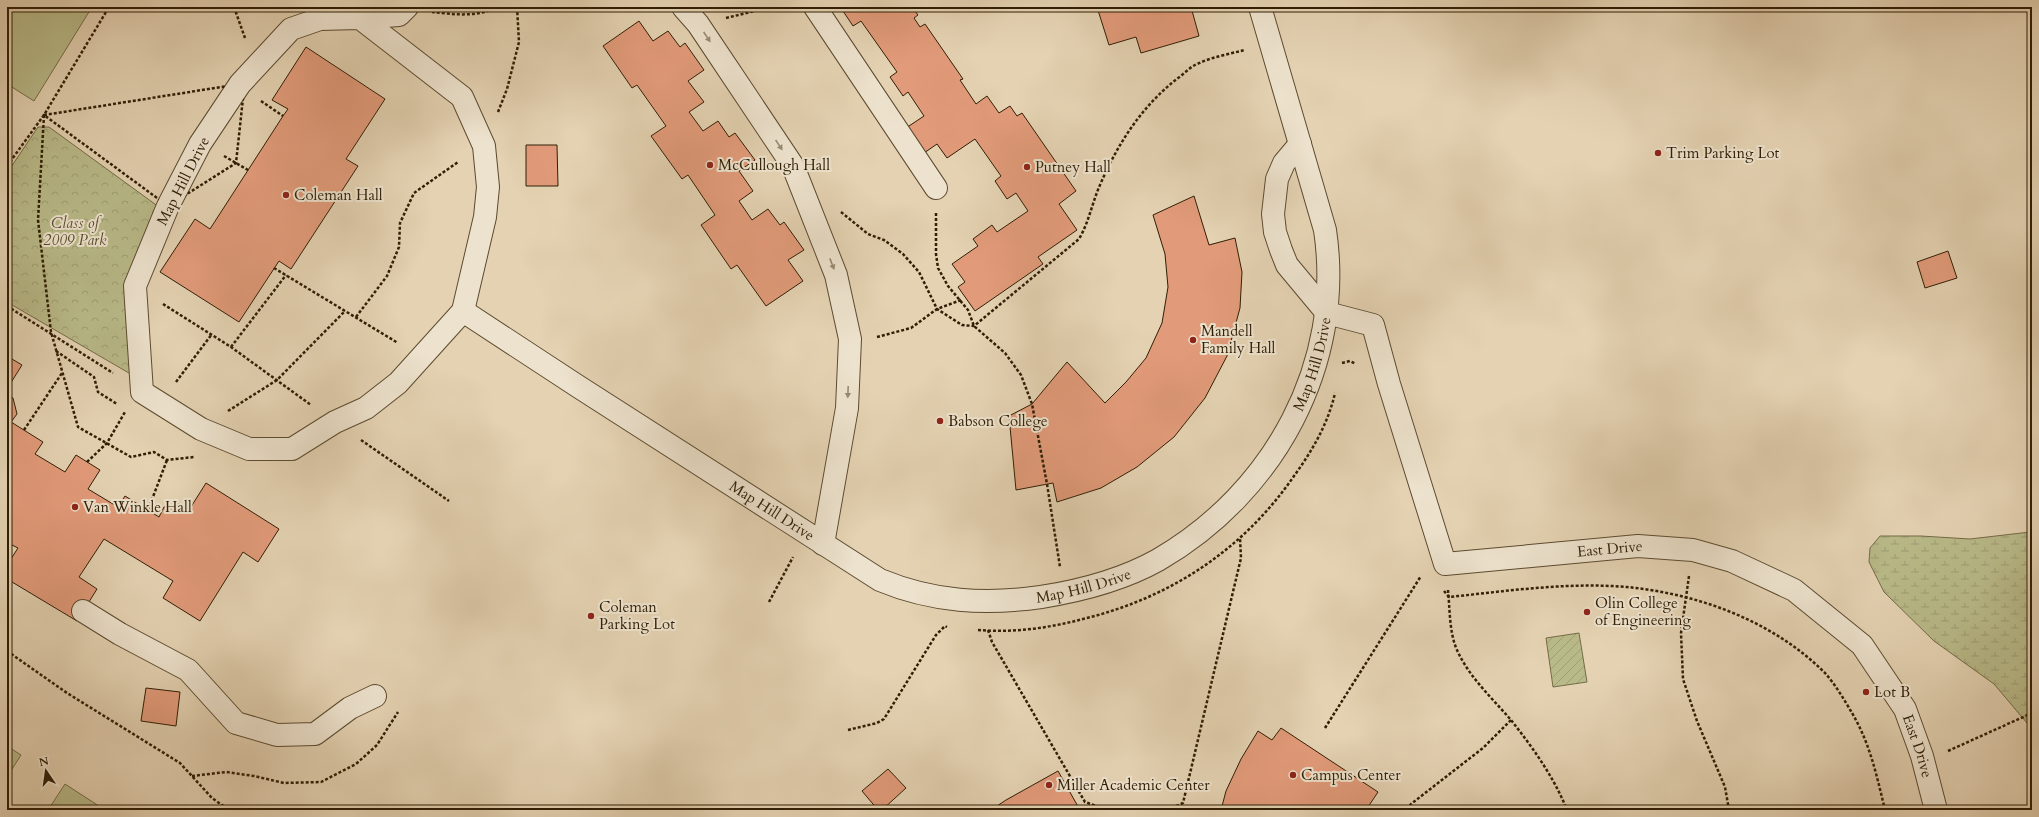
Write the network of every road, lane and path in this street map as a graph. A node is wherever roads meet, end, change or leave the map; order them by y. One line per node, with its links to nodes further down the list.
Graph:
1 (109, 7): 15 (path)
2 (407, 7): 10 (street, Map Hill Drive)
3 (496, 7): 9 (path)
4 (517, 7): 18 (path)
5 (683, 7): 11 (street)
6 (771, 7): 11 (path)
7 (815, 7): 20 (street)
8 (1260, 7): 17 (street, Map Hill Drive)
9 (431, 12)
10 (360, 18): 13 (street, Map Hill Drive); 18 (street)
11 (698, 24): 36 (street, one-way to 36)
12 (1251, 49): 33 (path)
13 (245, 89): 15 (path); 21 (street, Map Hill Drive)
14 (257, 98): 16 (path)
15 (44, 114): 19 (path); 21 (path); 34 (path)
16 (283, 116)
17 (1300, 144): 31 (street, Map Hill Drive); 31 (street)
18 (484, 146): 29 (street); 32 (path)
19 (7, 166)
20 (936, 188): 26 (path)
21 (168, 206): 25 (street, Map Hill Drive)
22 (835, 207): 28 (path)
23 (274, 268): 24 (path)
24 (286, 275): 30 (path); 37 (path)
25 (135, 286): 35 (path); 41 (street, Map Hill Drive)
26 (961, 300): 28 (path); 33 (path)
27 (7, 306): 34 (path)
28 (937, 309): 33 (path); 36 (path)
29 (463, 310): 38 (street); 51 (street, Map Hill Drive)
30 (346, 311): 32 (path); 40 (path)
31 (1327, 313): 55 (street); 57 (street, Map Hill Drive)
32 (356, 317): 38 (path)
33 (974, 326): 57 (path)
34 (51, 332): 39 (path); 41 (path)
35 (212, 334): 37 (path); 41 (path)
36 (850, 339): 53 (street, one-way to 53)
37 (230, 347): 40 (path)
38 (422, 359): 42 (street)
39 (62, 373): 44 (path); 45 (path)
40 (277, 380): 42 (path); 43 (path)
41 (151, 398): 43 (street); 45 (path)
42 (335, 422): 43 (street); 49 (path)
43 (201, 429)
44 (24, 430)
45 (107, 443): 47 (path); 48 (path)
46 (196, 456): 47 (path)
47 (167, 460): 50 (path)
48 (87, 462)
49 (449, 501)
50 (148, 510)
51 (802, 529): 53 (street, Map Hill Drive); 60 (path)
52 (1240, 538): 75 (path)
53 (823, 544): 57 (street, Map Hill Drive)
54 (1694, 550): 55 (street, East Drive); 59 (path); 71 (street, East Drive)
55 (1445, 564): 58 (path); 69 (path)
56 (1442, 589): 58 (path)
57 (1063, 594)
58 (1449, 597): 59 (path); 68 (path)
59 (1685, 597): 78 (path); 79 (path)
60 (769, 602)
61 (83, 611): 65 (street)
62 (945, 626): 70 (path)
63 (988, 630): 74 (path)
64 (7, 651): 72 (path)
65 (375, 696)
66 (398, 712): 72 (path)
67 (2032, 713): 71 (path)
68 (1511, 720): 76 (path); 77 (path)
69 (1325, 728)
70 (848, 730)
71 (1923, 762): 80 (street, East Drive)
72 (192, 776): 73 (path)
73 (229, 810)
74 (1108, 810)
75 (1167, 810)
76 (1407, 810)
77 (1567, 810)
78 (1729, 810)
79 (1886, 810)
80 (1936, 810)

